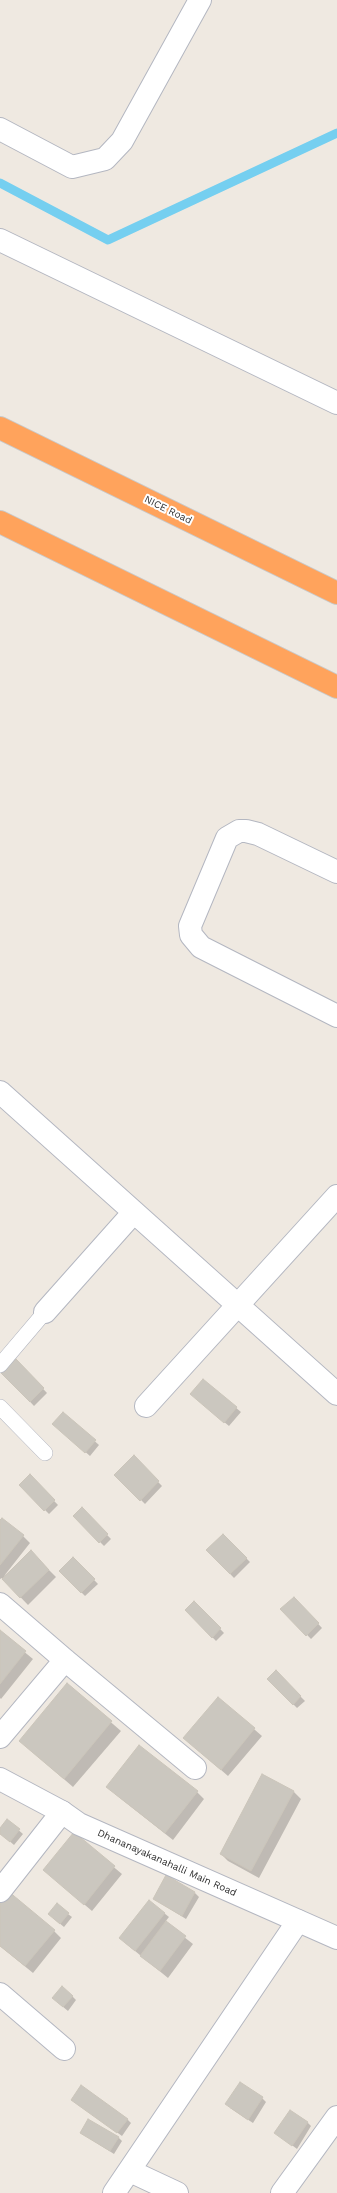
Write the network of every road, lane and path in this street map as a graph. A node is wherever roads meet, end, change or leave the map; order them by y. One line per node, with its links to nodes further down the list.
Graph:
1 (200, 0): 2 (street)
2 (0, 129)
3 (0, 240): 4 (street)
4 (337, 403)
5 (0, 428): 7 (highway, NICE Road)
6 (0, 522): 8 (highway)
7 (337, 593)
8 (337, 687)
9 (337, 872): 10 (street)
10 (337, 1016)
11 (0, 1092): 13 (street)
12 (337, 1196): 14 (street)
13 (134, 1212): 14 (street); 15 (street)
14 (237, 1305): 17 (street); 18 (street)
15 (45, 1312): 16 (lane)
16 (0, 1365)
17 (334, 1386)
18 (146, 1406)
19 (0, 1407): 20 (lane)
20 (45, 1453)
21 (0, 1604): 22 (street)
22 (65, 1660): 23 (street); 24 (street)
23 (0, 1737)
24 (195, 1768)
25 (0, 1779): 26 (street, Dhananayakanahalli Main Road)
26 (62, 1812): 27 (street); 28 (street, Dhananayakanahalli Main Road)
27 (0, 1891)
28 (298, 1921): 29 (street, Dhananayakanahalli Main Road); 33 (street)
29 (337, 1938)
30 (0, 1994): 31 (street)
31 (64, 2049)
32 (337, 2117): 36 (street)
33 (130, 2171): 34 (street); 35 (street)
34 (114, 2193)
35 (177, 2193)
36 (282, 2193)

